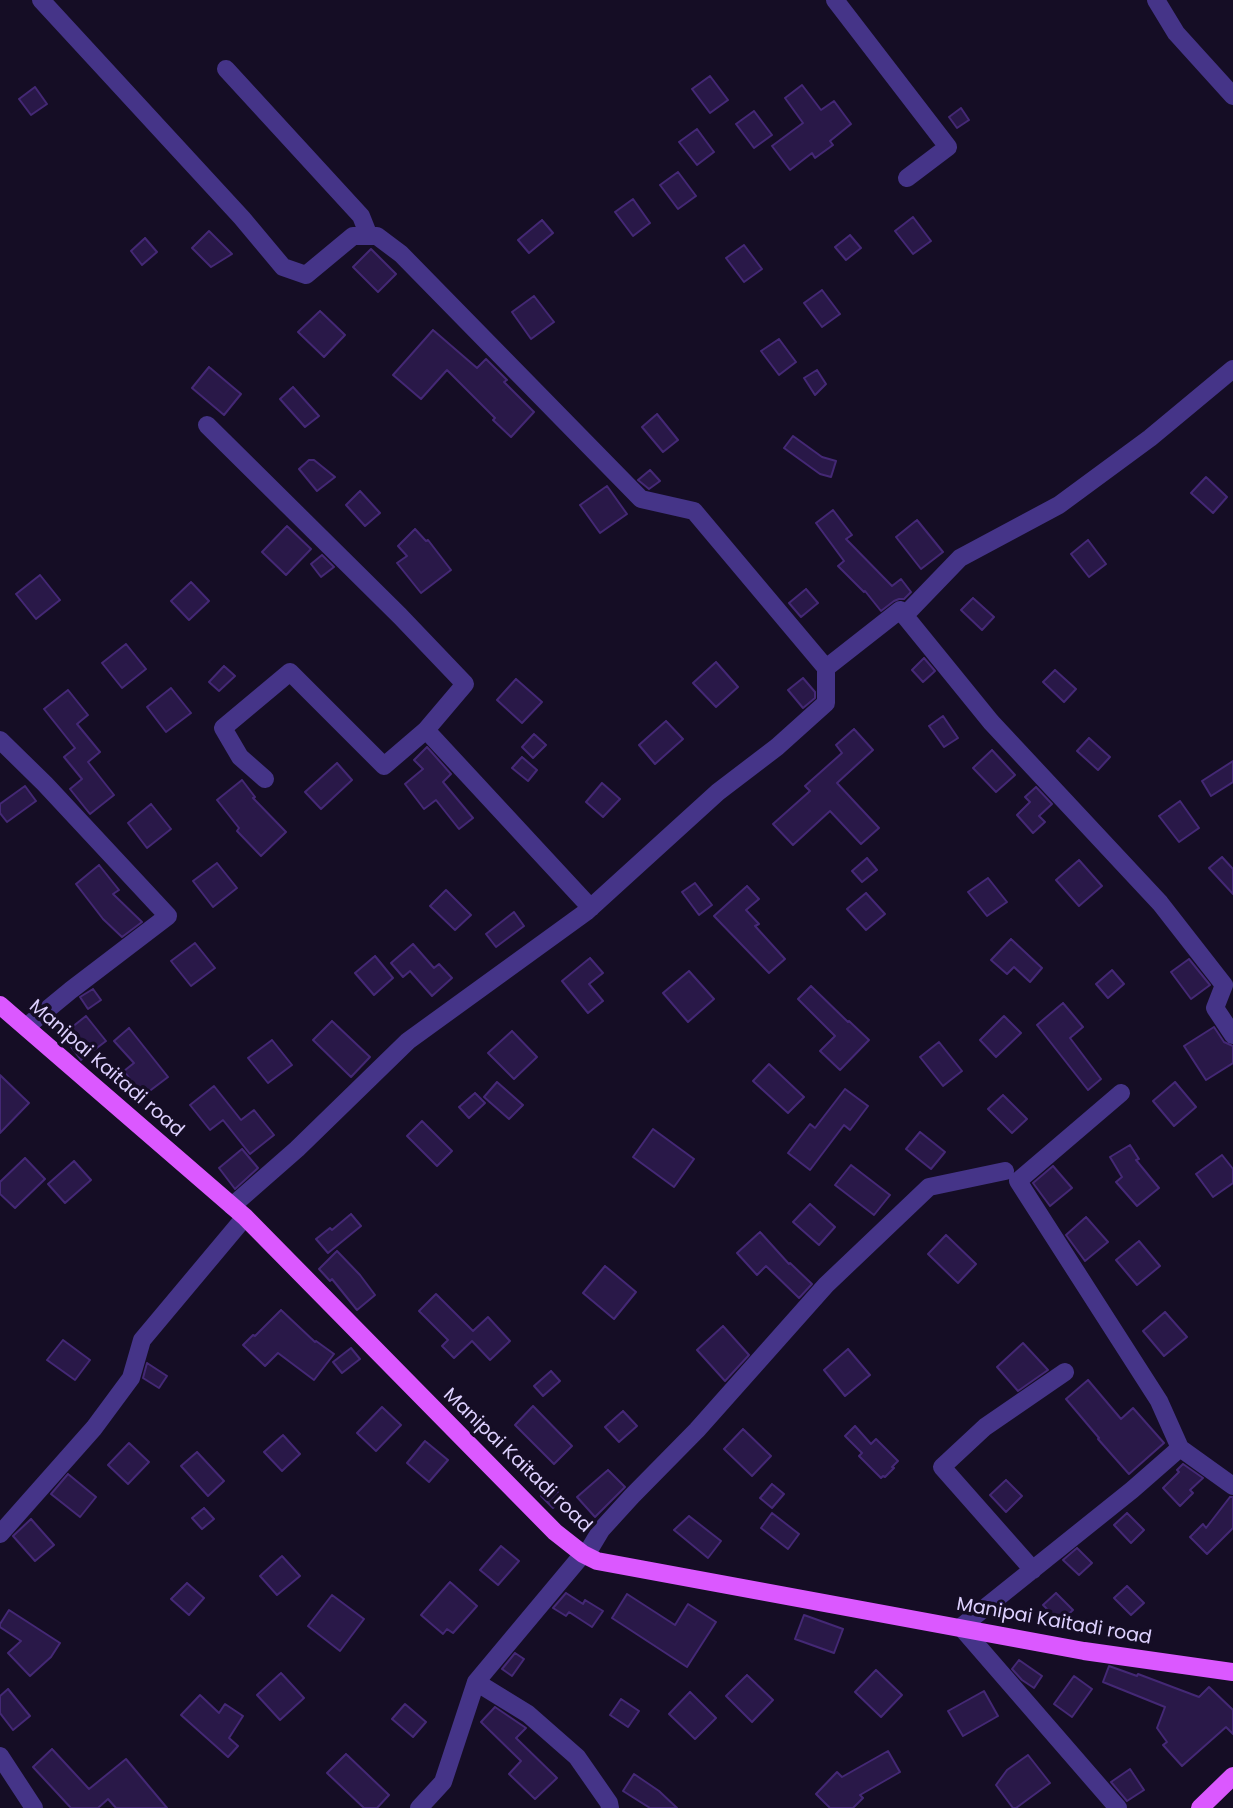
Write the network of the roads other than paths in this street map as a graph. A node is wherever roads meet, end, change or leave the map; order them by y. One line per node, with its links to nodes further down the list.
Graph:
1 (41, 0): 7 (street)
2 (835, 0): 6 (street)
3 (1156, 0): 5 (street)
4 (226, 69): 7 (street)
5 (1233, 96)
6 (907, 178)
7 (369, 236): 11 (street)
8 (1233, 369): 10 (street)
9 (207, 425): 12 (street)
10 (905, 615): 11 (street); 18 (street)
11 (826, 668): 15 (street)
12 (426, 730): 14 (street); 15 (street)
13 (0, 740): 17 (street)
14 (265, 779)
15 (591, 908): 21 (street)
16 (0, 1005): 17 (main road, Manipai Kaitadi road)
17 (26, 1027): 21 (main road, Manipai Kaitadi road)
18 (1233, 1035)
19 (1121, 1093): 23 (street)
20 (1004, 1171): 26 (street)
21 (238, 1212): 25 (street); 26 (main road, Manipai Kaitadi road)
22 (1065, 1372): 27 (street)
23 (1180, 1447): 24 (street); 27 (street)
24 (1233, 1486)
25 (0, 1534)
26 (584, 1555): 28 (main road, Manipai Kaitadi road); 30 (street)
27 (1033, 1570): 28 (street)
28 (961, 1627): 29 (main road, Manipai Kaitadi road); 36 (street)
29 (1233, 1672)
30 (476, 1682): 34 (street); 35 (street)
31 (0, 1756): 33 (street)
32 (1233, 1776): 37 (main road)
33 (33, 1808)
34 (419, 1808)
35 (610, 1808)
36 (1118, 1808)
37 (1200, 1808)

